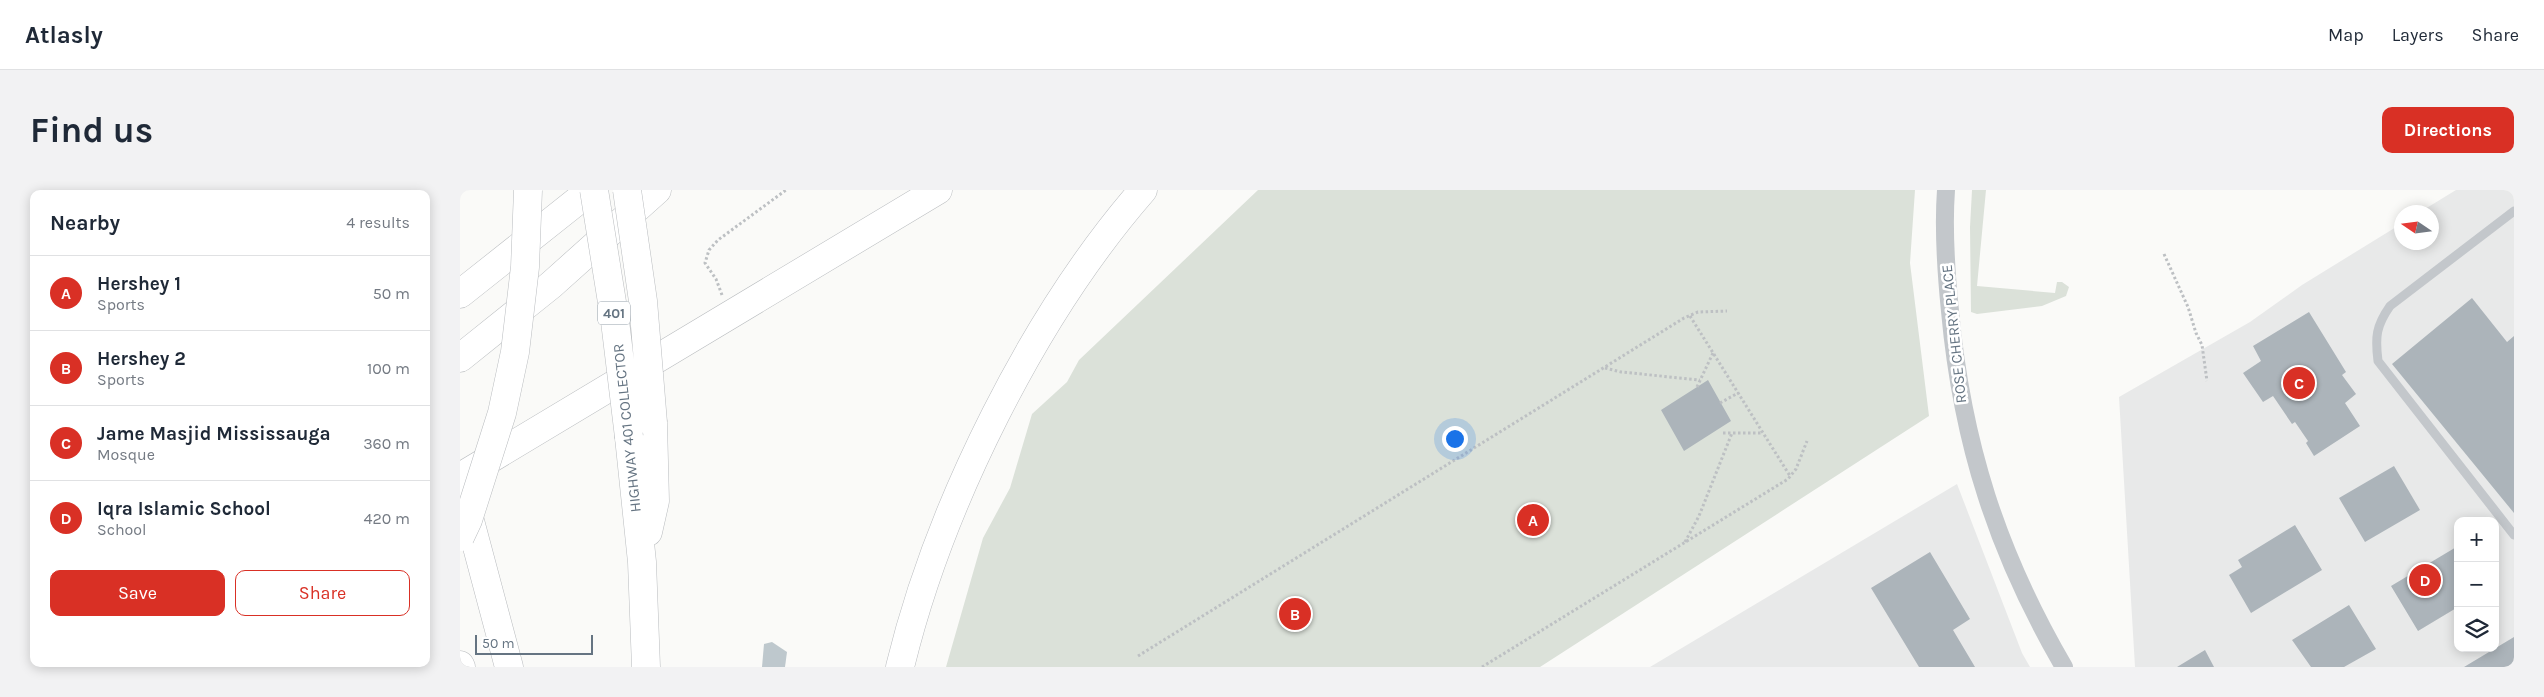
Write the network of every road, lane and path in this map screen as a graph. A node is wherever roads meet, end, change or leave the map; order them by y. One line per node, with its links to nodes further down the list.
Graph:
1 (528, 190): 30 (highway, bridge)
2 (592, 190): 11 (highway); 33 (highway, HIGHWAY 401 COLLECTOR / 401, bridge)
3 (627, 190): 33 (highway, bridge)
4 (657, 190): 16 (highway)
5 (786, 190): 14 (path)
6 (938, 190): 14 (highway)
7 (1143, 190): 37 (highway)
8 (1946, 190): 39 (street, ROSE CHERRY PLACE)
9 (2514, 210): 31 (lane)
10 (2164, 254): 19 (path)
11 (460, 294)
12 (1727, 312): 13 (path)
13 (1690, 316): 15 (path); 17 (path)
14 (726, 318): 28 (highway)
15 (1713, 353): 18 (path); 21 (path)
16 (460, 358)
17 (1605, 368): 18 (path); 34 (path)
18 (1700, 380): 20 (path)
19 (2207, 381)
20 (1697, 387)
21 (1738, 393): 22 (path); 25 (path)
22 (1720, 403)
23 (1732, 432): 24 (path); 25 (path); 32 (path)
24 (1723, 433)
25 (1763, 433): 27 (path)
26 (1807, 441): 27 (path)
27 (1790, 476): 32 (path)
28 (460, 477)
29 (460, 481): 30 (highway, bridge)
30 (466, 533): 35 (highway)
31 (2514, 535)
32 (1685, 542): 38 (path)
33 (642, 562): 36 (highway, HIGHWAY 401 COLLECTOR / 401)
34 (1138, 656)
35 (509, 667)
36 (646, 667)
37 (900, 667)
38 (1482, 667)
39 (2064, 667)

